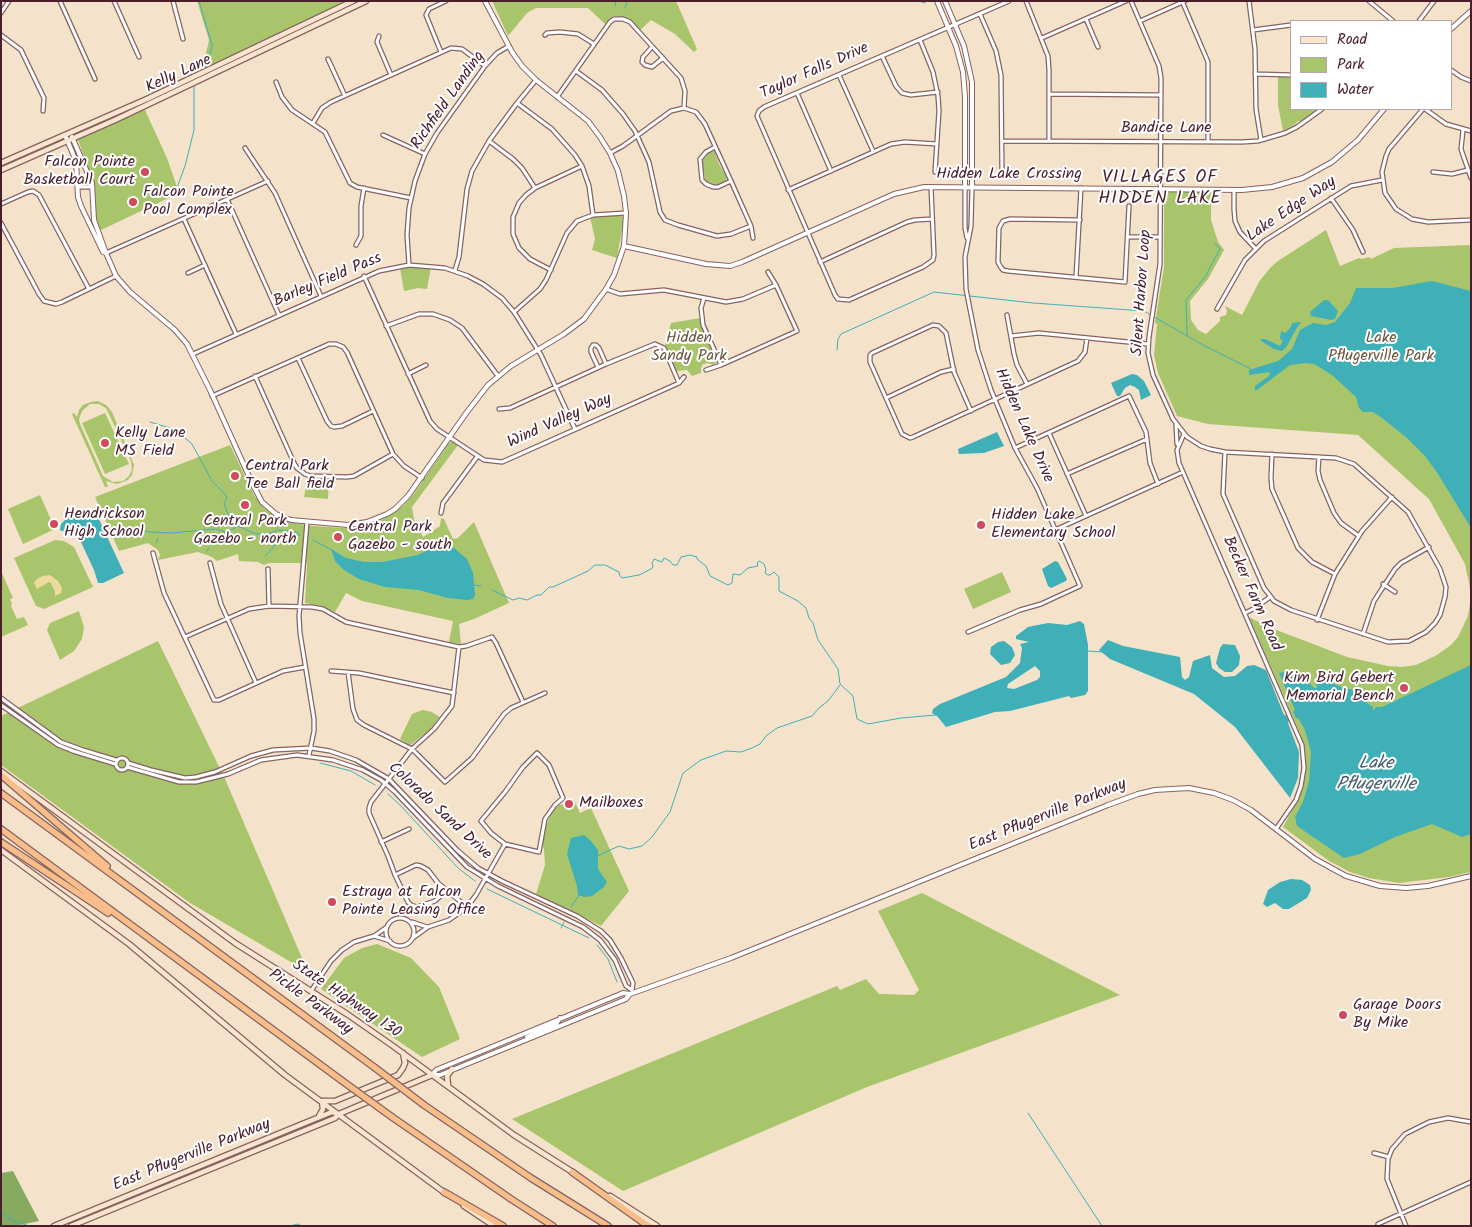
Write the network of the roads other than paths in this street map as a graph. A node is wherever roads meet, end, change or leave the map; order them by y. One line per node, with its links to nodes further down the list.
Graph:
1 (9, 1): 20 (street)
2 (60, 1): 53 (street)
3 (114, 1): 43 (street)
4 (173, 1): 35 (street)
5 (353, 1): 73 (main road, Kelly Lane)
6 (366, 1): 77 (main road, Kelly Lane)
7 (446, 1): 41 (street)
8 (487, 1): 38 (street)
9 (937, 1): 28 (street, Hidden Lake Drive)
10 (945, 1): 26 (street, Hidden Lake Drive)
11 (1009, 1): 21 (street, Taylor Falls Drive)
12 (1026, 1): 34 (street)
13 (1126, 1): 22 (street)
14 (1131, 1): 25 (street, Silent Harbor Loop)
15 (1249, 1): 30 (street)
16 (1368, 1): 23 (street)
17 (1434, 1): 24 (street)
18 (1183, 2): 25 (street); 84 (street)
19 (1471, 11): 29 (street)
20 (1, 13)
21 (980, 14): 26 (street, Taylor Falls Drive); 81 (street)
22 (1086, 19): 34 (street); 40 (street)
23 (1391, 20)
24 (1419, 20)
25 (1140, 21): 60 (street, Silent Harbor Loop)
26 (955, 25): 28 (street, Taylor Falls Drive); 109 (street, Hidden Lake Drive)
27 (1290, 25): 30 (street)
28 (949, 27): 36 (street, Taylor Falls Drive); 108 (street, Hidden Lake Drive)
29 (1452, 27)
30 (1252, 30): 50 (street)
31 (1, 35): 69 (street)
32 (545, 35): 37 (street)
33 (379, 36): 51 (street)
34 (1042, 38): 59 (street)
35 (183, 39)
36 (920, 40): 42 (street, Taylor Falls Drive); 57 (street)
37 (594, 44): 39 (street); 47 (street)
38 (509, 46): 46 (street, Richfield Landing); 54 (street)
39 (652, 47): 45 (street); 45 (street)
40 (1098, 47)
41 (442, 52): 46 (street); 51 (street)
42 (882, 56): 49 (street, Taylor Falls Drive); 57 (street)
43 (139, 57)
44 (328, 58): 61 (street)
45 (663, 58): 64 (street)
46 (485, 66): 90 (street, Richfield Landing)
47 (576, 71): 62 (street); 76 (street)
48 (1452, 72): 55 (street)
49 (840, 74): 58 (street, Taylor Falls Drive); 88 (street)
50 (1255, 74): 52 (street); 78 (street)
51 (392, 75): 61 (street)
52 (1290, 75)
53 (95, 79)
54 (536, 80): 62 (street); 63 (street)
55 (1471, 81)
56 (276, 82): 70 (street)
57 (938, 92): 85 (street)
58 (797, 93): 94 (street); 112 (street, Taylor Falls Drive)
59 (1049, 94): 60 (street); 82 (street)
60 (1162, 95): 83 (street, Silent Harbor Loop)
61 (345, 96): 70 (street)
62 (557, 97): 89 (street)
63 (517, 103): 80 (street); 92 (street)
64 (684, 108): 76 (street); 87 (street)
65 (1321, 110): 78 (street, Bandice Lane)
66 (1383, 110): 113 (street, Hidden Lake Crossing)
67 (1423, 110): 100 (street)
68 (1425, 110): 71 (street)
69 (43, 111)
70 (313, 123): 106 (street)
71 (1463, 130): 72 (street); 95 (street)
72 (1471, 131)
73 (70, 132): 74 (main road, Kelly Lane); 77 (street)
74 (65, 135): 79 (street); 91 (main road, Kelly Lane)
75 (383, 135): 90 (street)
76 (637, 136): 89 (street); 126 (street)
77 (73, 139): 79 (main road, Kelly Lane); 104 (street)
78 (1261, 140): 84 (street, Bandice Lane)
79 (68, 141): 93 (main road, Kelly Lane); 103 (street)
80 (489, 141): 107 (street); 140 (street)
81 (1002, 141): 82 (street, Bandice Lane); 98 (street)
82 (1048, 141): 83 (street, Bandice Lane)
83 (1161, 142): 84 (street, Bandice Lane); 111 (street, Silent Harbor Loop)
84 (1208, 142)
85 (937, 144): 88 (street); 96 (street)
86 (245, 148): 101 (street)
87 (716, 148): 102 (street); 102 (street)
88 (874, 151): 94 (street)
89 (610, 153): 119 (street)
90 (425, 154): 114 (street, Richfield Landing)
91 (1, 163)
92 (582, 166): 107 (street); 120 (street)
93 (1, 170)
94 (831, 170): 112 (street)
95 (1468, 170): 97 (street); 99 (street)
96 (935, 172)
97 (1433, 172)
98 (1002, 173)
99 (1471, 178)
100 (1382, 180): 115 (street, Lake Edge Way); 124 (street)
101 (268, 181): 116 (street); 150 (street)
102 (731, 181): 126 (street)
103 (78, 187): 104 (street); 136 (street)
104 (92, 187): 136 (street)
105 (931, 187): 108 (street, Hidden Lake Crossing); 122 (street); 127 (street, Hidden Lake Crossing)
106 (364, 188): 114 (street); 132 (street)
107 (535, 188): 141 (street)
108 (965, 188): 109 (street, Hidden Lake Crossing); 131 (street, Hidden Lake Drive)
109 (972, 188): 110 (street, Hidden Lake Crossing); 131 (street, Hidden Lake Drive)
110 (1081, 188): 111 (street, Hidden Lake Crossing); 123 (street)
111 (1161, 189): 113 (street, Hidden Lake Crossing); 129 (street, Silent Harbor Loop)
112 (788, 190): 127 (street, Taylor Falls Drive)
113 (1234, 190): 134 (street)
114 (411, 198): 139 (street, Richfield Landing)
115 (1331, 198): 134 (street, Lake Edge Way); 135 (street)
116 (227, 199): 121 (street); 154 (street)
117 (1, 204): 148 (street)
118 (1129, 206): 128 (street)
119 (626, 213): 120 (street); 133 (street)
120 (593, 215): 141 (street)
121 (184, 219): 136 (street); 138 (street)
122 (932, 219): 137 (street); 137 (street, Taylor Falls Drive)
123 (1080, 220): 146 (street); 146 (street)
124 (1471, 220)
125 (1, 223): 148 (street)
126 (751, 226): 130 (street)
127 (807, 233): 133 (street, Hidden Lake Crossing); 137 (street, Taylor Falls Drive)
128 (1128, 237): 129 (street); 146 (street)
129 (1160, 237): 160 (street, Silent Harbor Loop)
130 (753, 238)
131 (967, 239): 179 (street, Hidden Lake Drive)
132 (356, 245)
133 (624, 246): 149 (street)
134 (1255, 248): 152 (street, Lake Edge Way)
135 (1362, 252)
136 (106, 254): 144 (street)
137 (820, 262)
138 (205, 265): 143 (street); 157 (street)
139 (409, 265): 140 (street, Barley Field Pass); 145 (street, Barley Field Pass)
140 (455, 270): 153 (street, Barley Field Pass)
141 (551, 270): 153 (street)
142 (768, 272): 147 (street)
143 (188, 273)
144 (116, 276): 148 (street); 162 (street)
145 (364, 276): 150 (street, Barley Field Pass); 156 (street, Wind Valley Way)
146 (1076, 277)
147 (776, 285): 151 (street); 166 (street)
148 (89, 289)
149 (606, 289): 151 (street); 161 (street)
150 (321, 296): 154 (street, Barley Field Pass)
151 (704, 298): 166 (street)
152 (1217, 309)
153 (514, 312): 161 (street, Barley Field Pass)
154 (279, 315): 157 (street, Barley Field Pass)
155 (1007, 315): 158 (street)
156 (386, 326): 170 (street, Wind Valley Way); 172 (street)
157 (236, 334): 162 (street, Barley Field Pass)
158 (1011, 336): 159 (street); 175 (street)
159 (1087, 338): 160 (street); 175 (street)
160 (1148, 344): 183 (street, Silent Harbor Loop)
161 (538, 350): 172 (street); 176 (street, Barley Field Pass)
162 (193, 354): 177 (street)
163 (298, 358): 171 (street); 182 (street); 182 (street)
164 (606, 364): 167 (street); 167 (street); 174 (street)
165 (426, 365): 170 (street)
166 (721, 365): 169 (street)
167 (598, 367): 176 (street)
168 (954, 369): 178 (street); 178 (street); 181 (street)
169 (706, 370)
170 (408, 374): 187 (street, Wind Valley Way)
171 (255, 376): 177 (street); 192 (street)
172 (498, 376): 187 (street)
173 (684, 377): 174 (street, Wind Valley Way)
174 (679, 383): 184 (street, Wind Valley Way)
175 (1027, 384): 179 (street)
176 (556, 386): 180 (street); 184 (street, Barley Field Pass)
177 (212, 396): 203 (street)
178 (886, 398): 181 (street)
179 (995, 399): 181 (street); 189 (street, Hidden Lake Drive)
180 (498, 409)
181 (971, 410)
182 (373, 411): 192 (street)
183 (1176, 424): 186 (street, Silent Harbor Loop); 190 (street, Becker Farm Road)
184 (575, 429): 194 (street, Wind Valley Way)
185 (1049, 433): 188 (street); 189 (street); 197 (street)
186 (1184, 434): 190 (street); 191 (street, Silent Harbor Loop)
187 (450, 438): 194 (street, Wind Valley Way); 198 (street)
188 (1147, 439): 197 (street); 199 (street)
189 (1016, 448): 204 (street, Hidden Lake Drive)
190 (1177, 450): 196 (street, Becker Farm Road)
191 (1225, 452): 193 (street, Silent Harbor Loop); 213 (street)
192 (393, 454): 198 (street)
193 (1272, 454): 195 (street, Silent Harbor Loop); 210 (street)
194 (477, 457): 201 (street)
195 (1319, 457): 200 (street, Silent Harbor Loop); 205 (street)
196 (1183, 472): 199 (street); 216 (street, Becker Farm Road)
197 (1067, 474): 202 (street)
198 (422, 478): 203 (street)
199 (1158, 484): 202 (street)
200 (1392, 497): 205 (street); 206 (street, Silent Harbor Loop)
201 (441, 512)
202 (1086, 516): 204 (street)
203 (307, 522): 215 (street)
204 (1055, 530): 219 (street, Hidden Lake Drive)
205 (1359, 536): 210 (street)
206 (1428, 547): 211 (street); 220 (street, Silent Harbor Loop)
207 (153, 553): 221 (street)
208 (210, 563): 217 (street)
209 (268, 569): 214 (street)
210 (1335, 574): 218 (street)
211 (1384, 584): 212 (street); 220 (street)
212 (1395, 592)
213 (1270, 597): 216 (street); 218 (street, Silent Harbor Loop)
214 (268, 606): 215 (street); 217 (street)
215 (299, 607): 222 (street); 223 (street)
216 (1245, 613): 245 (street, Becker Farm Road)
217 (228, 618): 221 (street); 226 (street)
218 (1318, 620): 220 (street, Silent Harbor Loop)
219 (968, 632)
220 (1362, 634)
221 (185, 637): 226 (street)
222 (459, 647): 228 (street); 230 (street)
223 (305, 667): 226 (street); 232 (street)
224 (331, 671): 225 (street)
225 (348, 672): 228 (street); 233 (street)
226 (256, 683)
227 (545, 693): 230 (street)
228 (454, 694): 233 (street)
229 (1, 698): 235 (street)
230 (522, 702): 233 (street)
231 (1, 705): 235 (street)
232 (311, 748): 234 (street); 239 (street, Colorado Sand Drive); 240 (street, Colorado Sand Drive)
233 (412, 749): 239 (street)
234 (309, 755): 240 (street, Colorado Sand Drive); 241 (street, Colorado Sand Drive)
235 (116, 762): 236 (street); 236 (street)
236 (128, 765): 240 (street, Colorado Sand Drive)
237 (1, 771): 264 (main road, State Highway 130)
238 (1, 775): 255 (highway)
239 (389, 779): 241 (street); 250 (street, Colorado Sand Drive)
240 (185, 780)
241 (385, 783): 247 (street); 253 (street, Colorado Sand Drive)
242 (1, 793): 255 (highway, Pickle Parkway)
243 (1, 829): 263 (highway)
244 (408, 829): 247 (street)
245 (1276, 829): 252 (street, East Pflugerville Parkway); 265 (street, East Pflugerville Parkway)
246 (1, 842): 263 (highway)
247 (381, 842): 251 (street)
248 (505, 844): 248 (street); 250 (street)
249 (1, 850): 272 (main road)
250 (488, 874): 253 (street); 265 (street, Colorado Sand Drive)
251 (395, 876): 254 (street); 254 (street)
252 (1471, 876)
253 (486, 879): 256 (street); 265 (street, Colorado Sand Drive)
254 (446, 891): 256 (street)
255 (146, 900): 292 (highway, Pickle Parkway, bridge)
256 (467, 907): 259 (street)
257 (410, 922): 258 (street); 259 (street); 261 (street)
258 (388, 926): 260 (street); 262 (street)
259 (428, 927): 261 (street)
260 (374, 936): 262 (street); 264 (street)
261 (413, 938): 262 (street)
262 (391, 942)
263 (174, 957): 291 (highway, bridge)
264 (312, 991): 268 (main road, State Highway 130)
265 (632, 993): 266 (street, East Pflugerville Parkway); 267 (street, East Pflugerville Parkway)
266 (560, 1018): 267 (street); 270 (street, East Pflugerville Parkway)
267 (521, 1042): 269 (street, East Pflugerville Parkway)
268 (403, 1053): 270 (main road, State Highway 130); 272 (main road)
269 (452, 1069): 270 (street, East Pflugerville Parkway); 271 (main road)
270 (432, 1075): 271 (main road, State Highway 130); 273 (main road, East Pflugerville Parkway)
271 (448, 1087): 280 (main road, State Highway 130)
272 (322, 1101): 273 (main road); 274 (main road)
273 (339, 1114): 274 (main road, East Pflugerville Parkway); 277 (main road, East Pflugerville Parkway); 282 (main road)
274 (316, 1118): 276 (main road, East Pflugerville Parkway)
275 (1471, 1122): 279 (street)
276 (249, 1146): 277 (main road); 283 (main road, East Pflugerville Parkway)
277 (251, 1152): 284 (main road, East Pflugerville Parkway)
278 (1374, 1152): 279 (street)
279 (1389, 1157): 285 (street)
280 (572, 1172): 293 (highway); 294 (main road, State Highway 130)
281 (1471, 1182): 285 (street)
282 (444, 1192): 289 (main road); 290 (highway)
283 (128, 1195): 284 (main road); 287 (main road, East Pflugerville Parkway)
284 (130, 1201): 288 (main road, East Pflugerville Parkway)
285 (1401, 1214): 286 (street); 295 (street)
286 (1378, 1224)
287 (54, 1226)
288 (71, 1226)
289 (494, 1226)
290 (503, 1226)
291 (553, 1226)
292 (608, 1226)
293 (648, 1226)
294 (657, 1226)
295 (1406, 1226)

